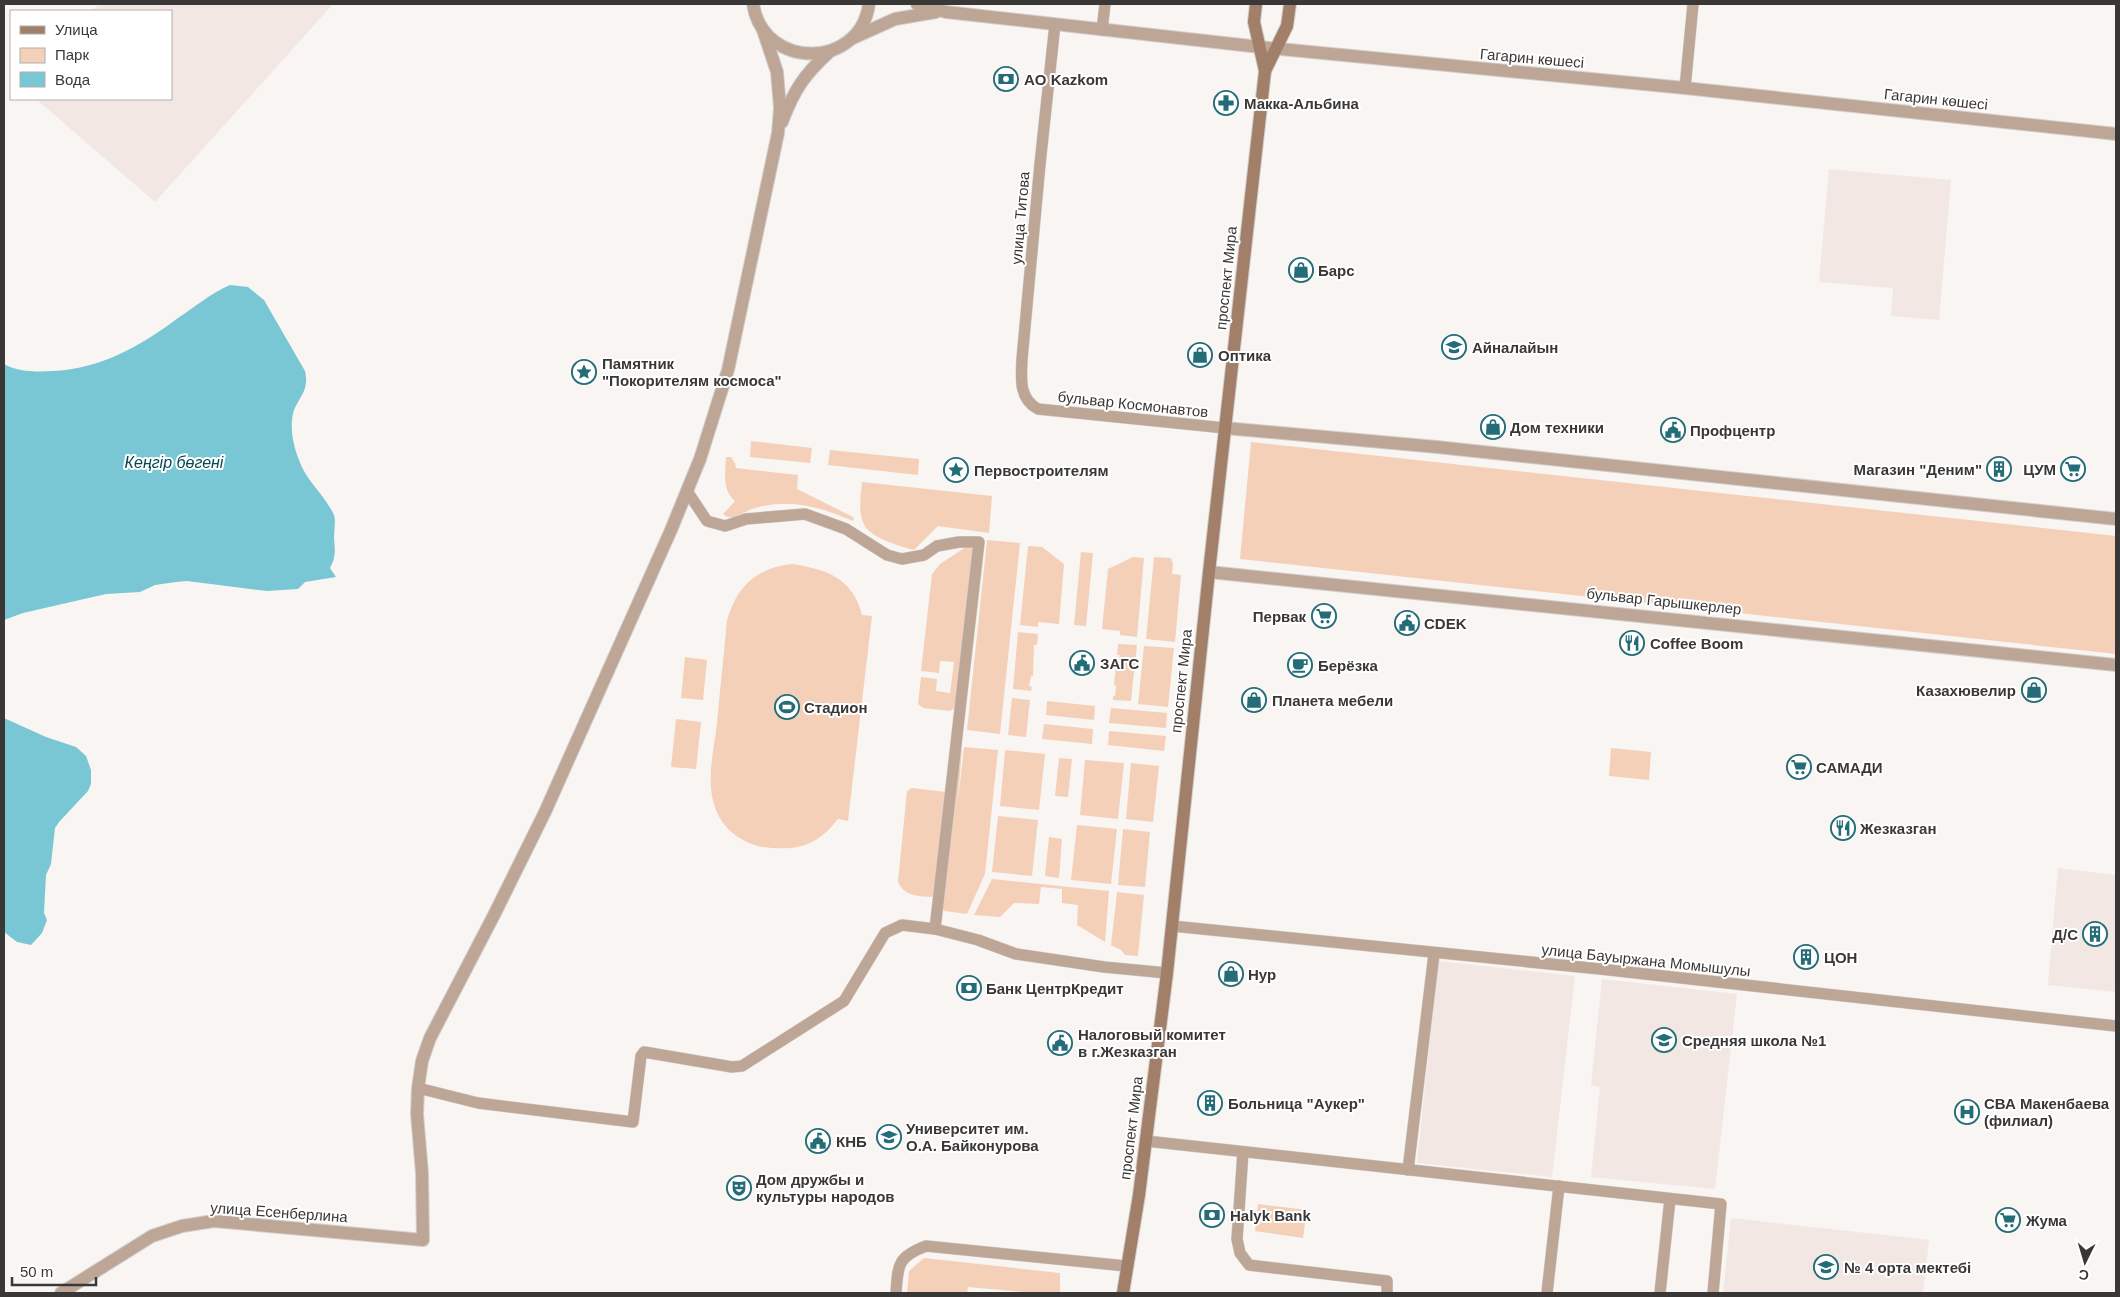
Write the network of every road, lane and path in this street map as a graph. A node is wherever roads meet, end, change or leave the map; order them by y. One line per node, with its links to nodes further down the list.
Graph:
1 (869, 4): 12 (street)
2 (917, 4): 8 (street)
3 (1105, 4): 11 (street)
4 (1256, 4): 13 (main road, проспект Мира)
5 (1290, 4): 14 (main road, проспект Мира)
6 (1693, 4): 17 (street)
7 (752, 5): 10 (street)
8 (946, 12): 9 (street, Гагарин көшесі); 12 (street)
9 (1056, 24): 11 (street, Гагарин көшесі); 20 (street, улица Титова)
10 (763, 30): 15 (street); 18 (street)
11 (1102, 30): 13 (street, Гагарин көшесі)
12 (850, 40): 15 (street)
13 (1260, 48): 14 (street, Гагарин көшесі); 16 (main road, проспект Мира)
14 (1276, 49): 16 (main road, проспект Мира); 17 (street, Гагарин көшесі)
15 (831, 51): 18 (street)
16 (1265, 71): 21 (main road, проспект Мира)
17 (1684, 88): 19 (street, Гагарин көшесі)
18 (778, 133): 22 (street)
19 (2116, 134)
20 (1038, 410): 21 (street, бульвар Космонавтов)
21 (1225, 428): 23 (street); 24 (main road, проспект Мира)
22 (687, 491): 27 (street); 31 (street)
23 (2116, 519)
24 (1209, 572): 25 (street, бульвар Гарышкерлер); 26 (main road, проспект Мира)
25 (2116, 664)
26 (1172, 926): 28 (street, улица Бауыржана Момышулы); 29 (main road, проспект Мира)
27 (935, 929): 29 (street); 31 (street)
28 (1434, 954): 30 (street, улица Бауыржана Момышулы); 34 (street)
29 (1167, 973): 32 (main road, проспект Мира)
30 (2116, 1026)
31 (418, 1088): 38 (street, улица Есенберлина)
32 (1146, 1141): 33 (street); 37 (main road, проспект Мира)
33 (1242, 1152): 34 (street); 41 (street)
34 (1408, 1170): 35 (street)
35 (1559, 1186): 36 (street); 42 (street)
36 (1670, 1199): 43 (street); 44 (street)
37 (1126, 1266): 39 (street); 40 (main road, проспект Мира)
38 (61, 1293)
39 (896, 1293)
40 (1123, 1293)
41 (1387, 1293)
42 (1547, 1293)
43 (1660, 1293)
44 (1712, 1293)

